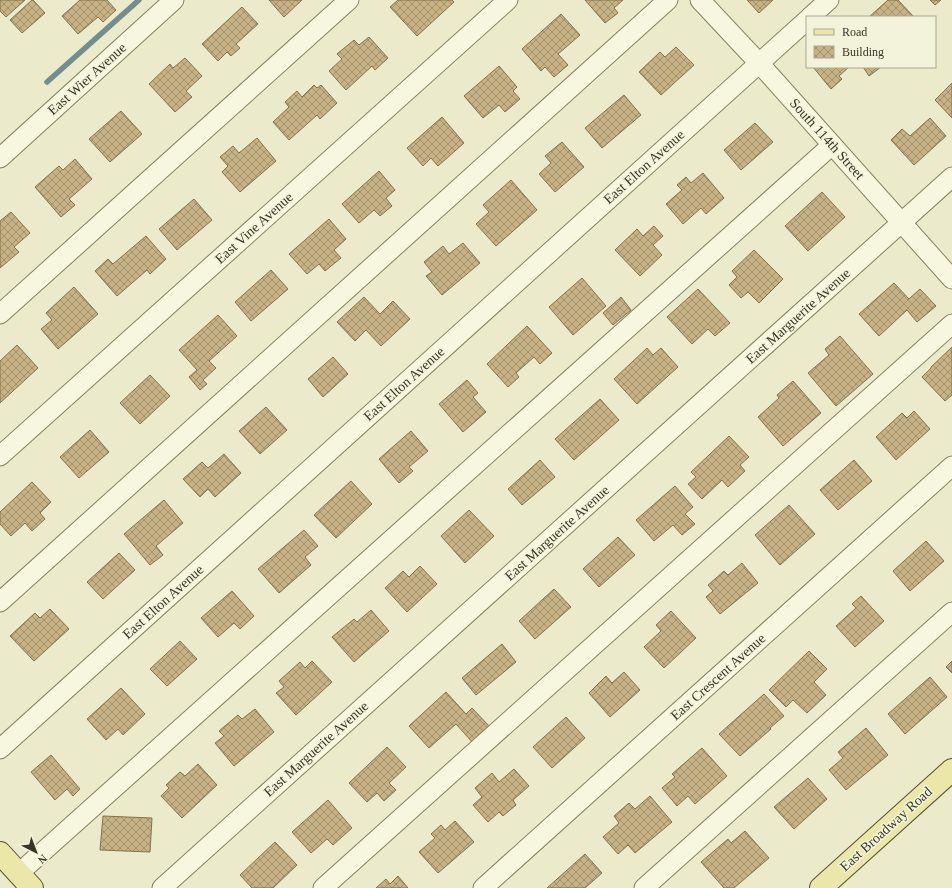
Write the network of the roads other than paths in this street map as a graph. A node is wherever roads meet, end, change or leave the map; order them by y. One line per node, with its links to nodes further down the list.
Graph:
1 (174, 0): 11 (street, East Wier Avenue)
2 (349, 0): 15 (street)
3 (508, 0): 17 (street, East Vine Avenue)
4 (668, 0): 19 (street)
5 (700, 0): 9 (street, South 114th Street)
6 (829, 0): 7 (street)
7 (811, 16)
8 (806, 21): 9 (street, East Elton Avenue)
9 (759, 64): 10 (street, South 114th Street); 21 (street, East Elton Avenue)
10 (832, 145): 13 (street, South 114th Street); 24 (street)
11 (0, 158)
12 (952, 177): 13 (street, East Marguerite Avenue)
13 (902, 223): 14 (street, South 114th Street); 25 (street, East Marguerite Avenue)
14 (952, 279)
15 (0, 314)
16 (952, 324): 26 (street)
17 (0, 456)
18 (952, 466): 27 (street, East Crescent Avenue)
19 (0, 602)
20 (952, 612): 28 (street)
21 (0, 749)
22 (952, 770): 29 (main road, East Broadway Road)
23 (0, 854): 24 (main road)
24 (25, 881)
25 (162, 888)
26 (323, 888)
27 (483, 888)
28 (644, 888)
29 (821, 888)

